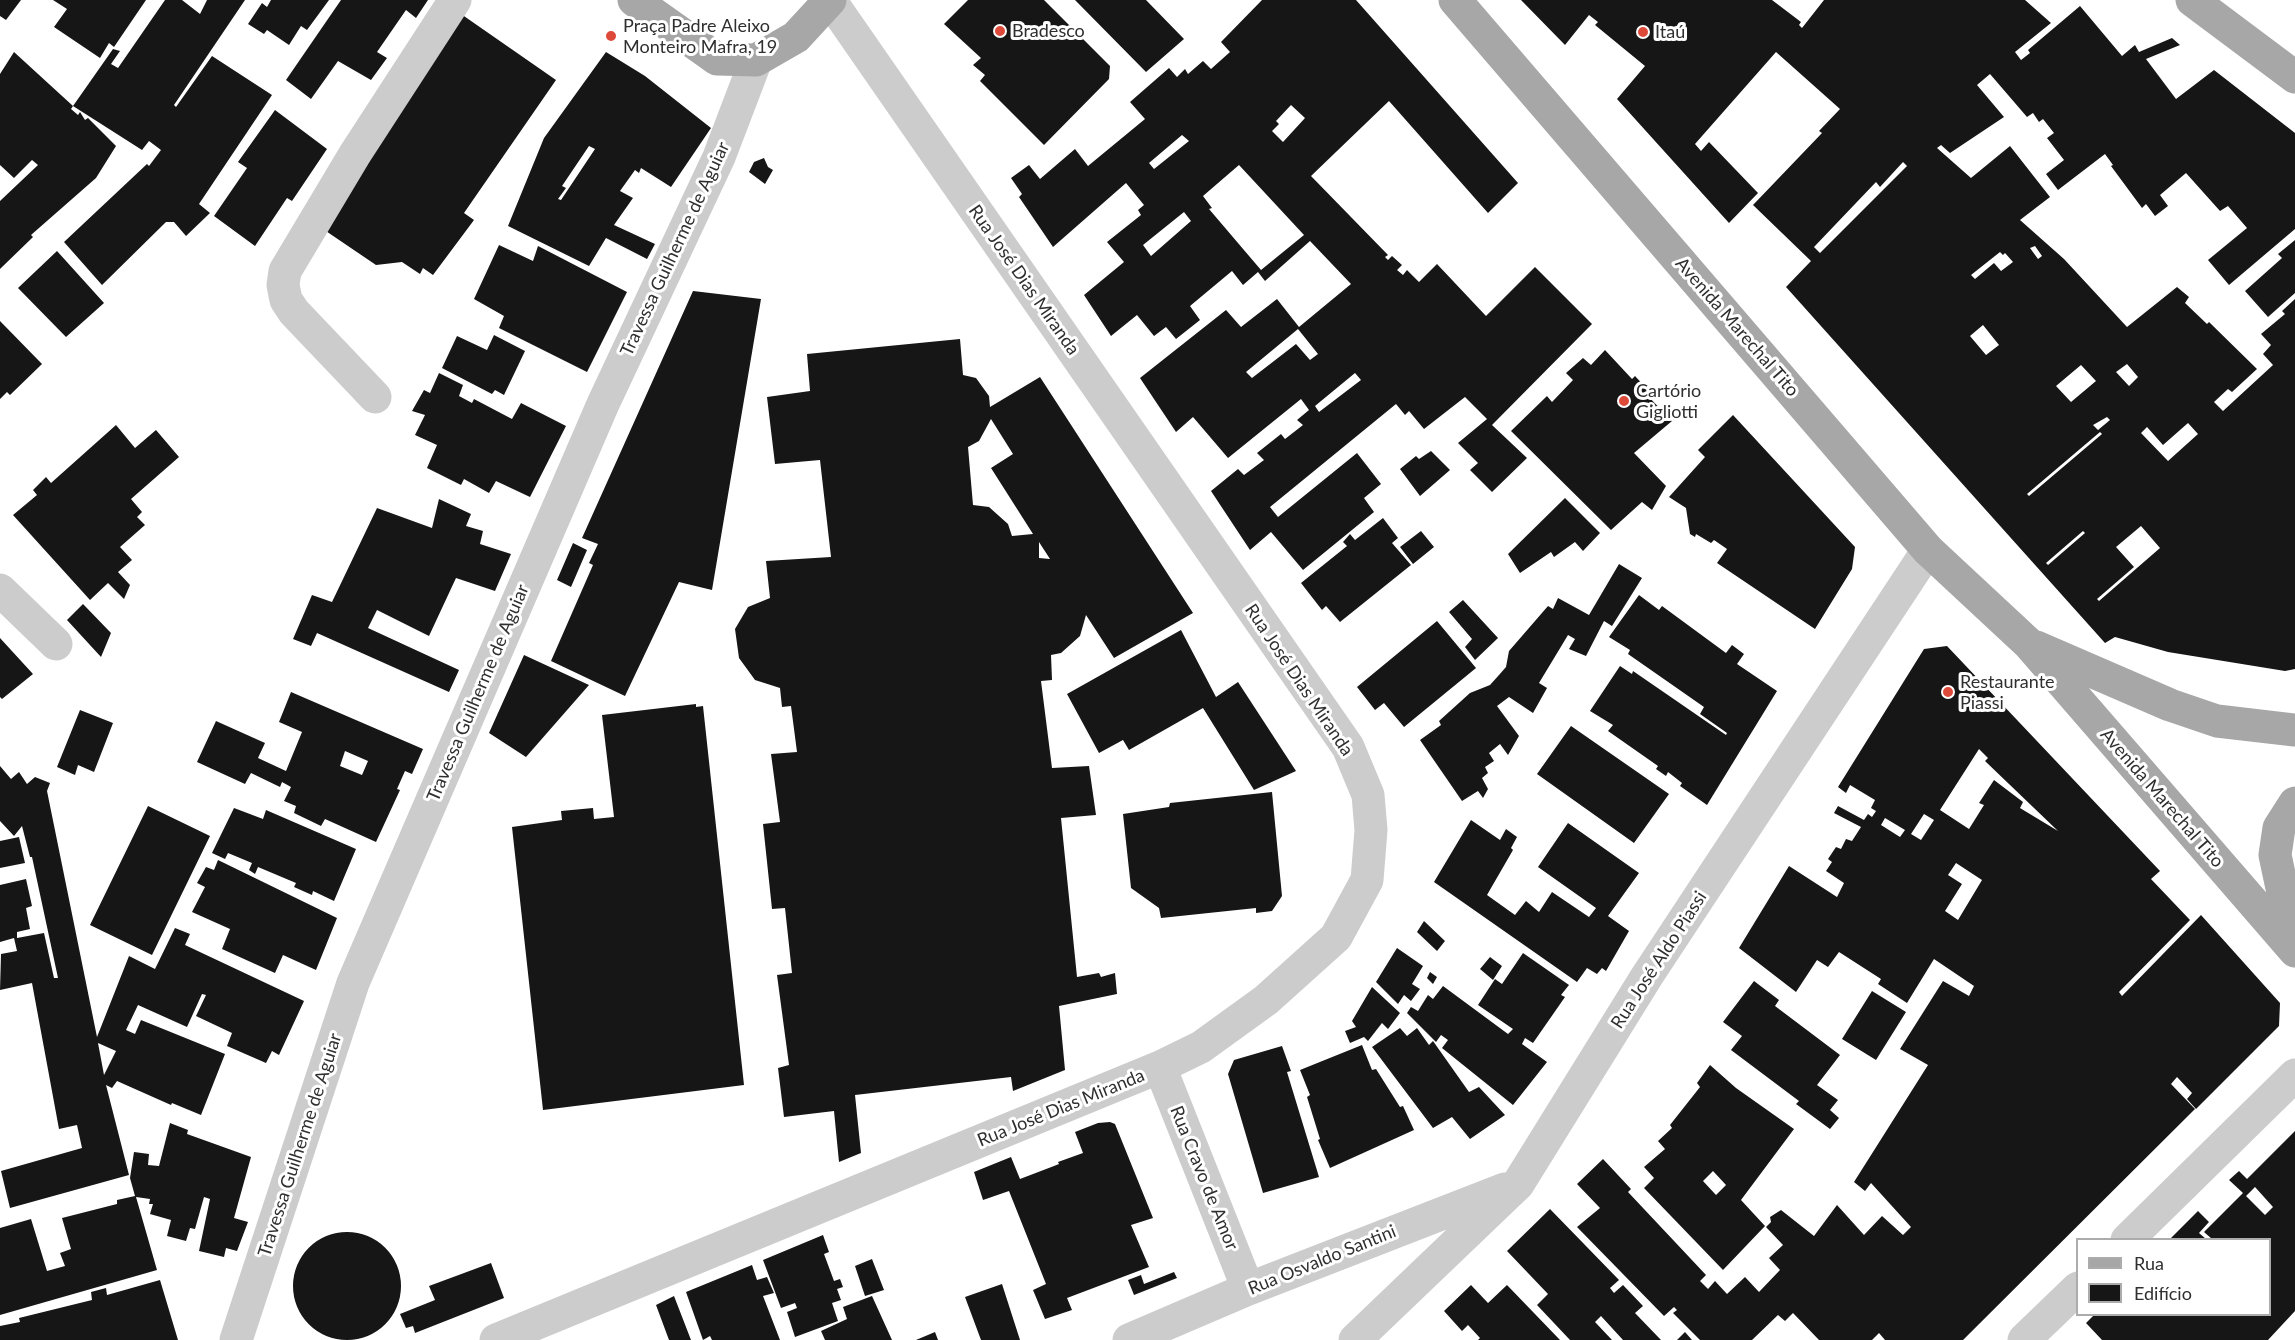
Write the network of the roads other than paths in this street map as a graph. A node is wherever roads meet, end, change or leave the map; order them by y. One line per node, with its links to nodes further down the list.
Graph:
1 (456, 0): 8 (street)
2 (634, 0): 6 (main road)
3 (830, 0): 6 (main road); 16 (street, Rua José Dias Miranda)
4 (1455, 0): 9 (main road, Avenida Marechal Tito)
5 (2192, 0): 7 (main road)
6 (756, 60): 22 (street, Travessa Guilherme de Aguiar)
7 (2295, 76)
8 (375, 397)
9 (1928, 550): 12 (main road, Avenida Marechal Tito); 18 (street, Rua José Aldo Piassi)
10 (0, 590): 11 (street)
11 (56, 644)
12 (2029, 644): 13 (main road, Avenida Marechal Tito); 15 (main road, Avenida Marechal Tito)
13 (2295, 730)
14 (2295, 803): 15 (main road)
15 (2295, 951)
16 (1160, 1067): 20 (street, Rua Cravo de Amor); 23 (street, Rua José Dias Miranda)
17 (2295, 1075): 19 (street)
18 (1518, 1184): 20 (street, Rua Osvaldo Santini); 25 (street, Rua José Aldo Piassi)
19 (2128, 1238)
20 (1248, 1289): 24 (street, Rua Osvaldo Santini)
21 (2076, 1290): 26 (street)
22 (236, 1340)
23 (496, 1340)
24 (1129, 1340)
25 (1355, 1340)
26 (2024, 1340)

